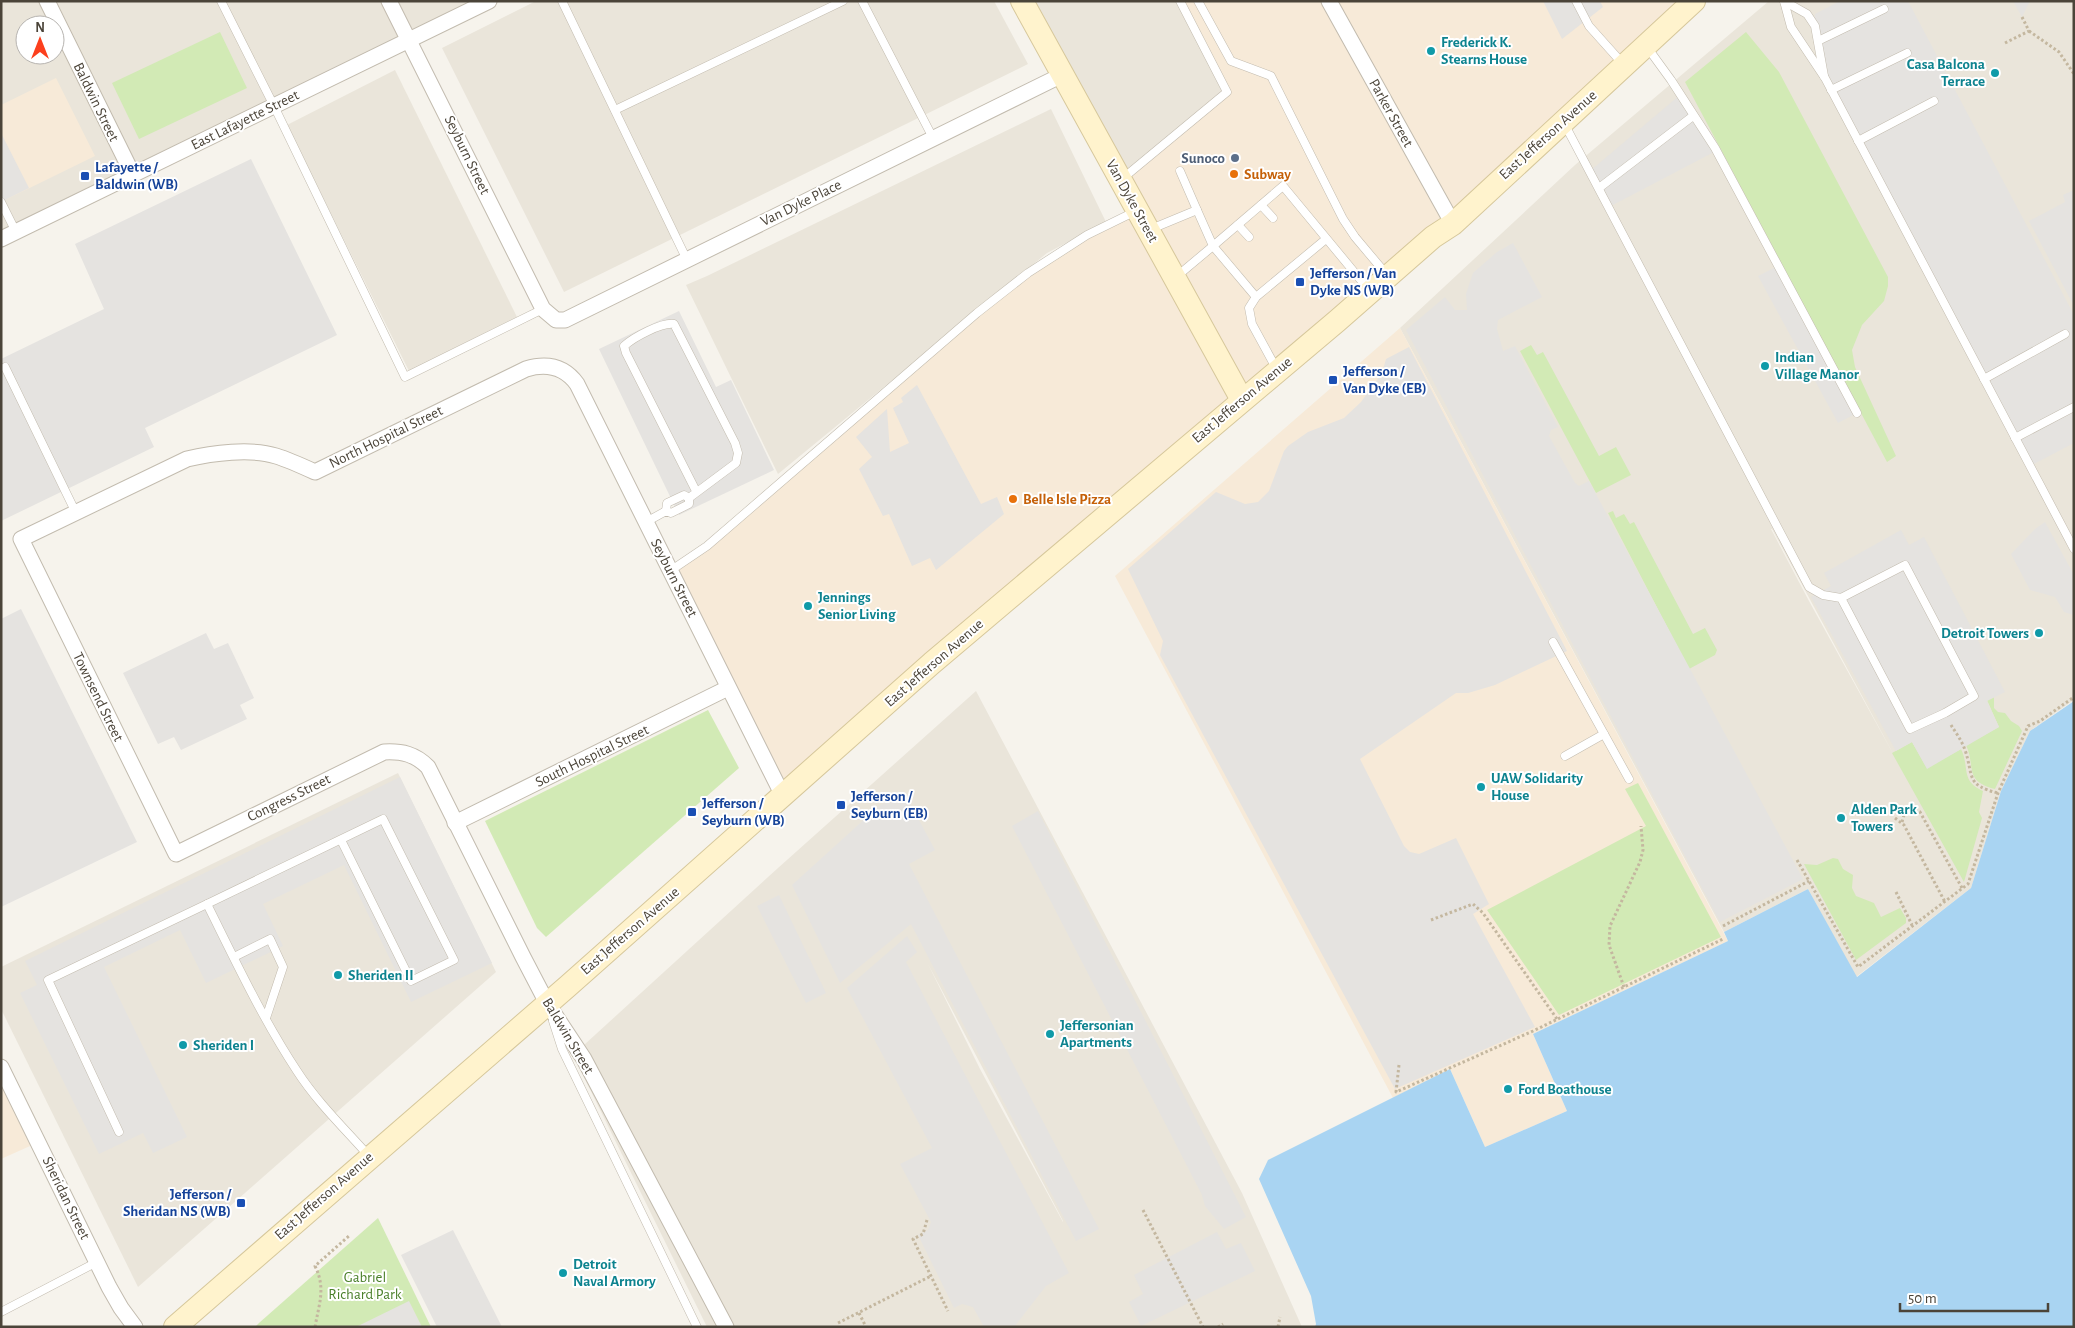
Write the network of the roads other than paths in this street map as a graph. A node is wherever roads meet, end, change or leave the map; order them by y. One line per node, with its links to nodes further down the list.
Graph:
1 (47, 1): 32 (street, Baldwin Street)
2 (221, 1): 25 (lane)
3 (389, 1): 16 (street, Seyburn Street)
4 (488, 1): 16 (street, East Lafayette Street)
5 (562, 1): 26 (lane)
6 (843, 1): 26 (lane)
7 (862, 1): 29 (lane)
8 (1022, 1): 21 (main road, Van Dyke Street)
9 (1180, 1): 33 (lane)
10 (1198, 1): 49 (lane)
11 (1329, 1): 40 (street, Parker Street)
12 (1576, 1): 20 (lane)
13 (1694, 1): 18 (main road, East Jefferson Avenue)
14 (1784, 1): 17 (lane); 22 (lane)
15 (1884, 9): 17 (lane)
16 (409, 40): 25 (street, East Lafayette Street); 53 (street, Seyburn Street)
17 (1818, 41): 22 (lane)
18 (1646, 46): 20 (main road, East Jefferson Avenue); 27 (lane)
19 (1907, 53): 23 (lane)
20 (1624, 66): 28 (main road, East Jefferson Avenue)
21 (1062, 75): 29 (street, Van Dyke Place); 33 (main road, Van Dyke Street)
22 (1825, 78): 23 (lane)
23 (1831, 90): 30 (lane)
24 (1934, 101): 30 (lane)
25 (274, 106): 32 (street, East Lafayette Street); 53 (lane)
26 (615, 110): 48 (lane)
27 (1694, 116): 34 (lane); 61 (lane)
28 (1564, 122): 34 (lane); 40 (main road, East Jefferson Avenue)
29 (932, 138): 48 (street, Van Dyke Place)
30 (1858, 141): 58 (lane)
31 (1180, 171): 37 (lane)
32 (133, 175): 43 (street, East Lafayette Street)
33 (1120, 180): 38 (main road, Van Dyke Street)
34 (1599, 188): 69 (lane)
35 (1, 202): 43 (lane)
36 (1261, 205): 39 (lane); 41 (lane); 46 (lane)
37 (1196, 210): 42 (lane); 47 (lane)
38 (1137, 211): 42 (main road, Van Dyke Street); 68 (lane)
39 (1273, 218)
40 (1452, 224): 49 (main road, East Jefferson Avenue)
41 (1238, 225): 44 (lane); 47 (lane)
42 (1148, 231): 50 (main road, Van Dyke Street)
43 (16, 232): 45 (street, East Lafayette Street)
44 (1249, 237)
45 (1, 240)
46 (1326, 240): 51 (lane); 52 (lane)
47 (1213, 246): 50 (lane); 52 (lane)
48 (686, 260): 53 (street, Van Dyke Place)
49 (1388, 277): 51 (main road, East Jefferson Avenue)
50 (1175, 278): 59 (main road, Van Dyke Street)
51 (1371, 292): 57 (main road, East Jefferson Avenue)
52 (1256, 297): 57 (lane)
53 (544, 308)
54 (2065, 334): 58 (lane)
55 (5, 367): 64 (lane)
56 (556, 368): 64 (street, North Hospital Street); 65 (street, Seyburn Street)
57 (1277, 371): 59 (main road, East Jefferson Avenue)
58 (1984, 379): 62 (lane)
59 (1242, 400): 76 (main road, East Jefferson Avenue)
60 (2074, 407): 62 (lane)
61 (1857, 413)
62 (2014, 438): 67 (lane)
63 (696, 491): 63 (lane); 65 (lane)
64 (76, 513): 66 (street, North Hospital Street)
65 (646, 522): 68 (street, Seyburn Street)
66 (21, 539): 79 (street, Townsend Street)
67 (2074, 549)
68 (670, 571): 71 (street, Seyburn Street)
69 (1841, 598): 69 (lane)
70 (1553, 642): 72 (lane)
71 (728, 688): 76 (street, Seyburn Street); 77 (street, South Hospital Street)
72 (1604, 734): 74 (lane); 75 (lane)
73 (405, 753): 77 (street, Baldwin Street); 79 (street, Congress Street)
74 (1565, 756)
75 (1629, 779)
76 (783, 796): 82 (main road, East Jefferson Avenue)
77 (455, 823): 82 (street, Baldwin Street)
78 (341, 840): 78 (lane); 80 (lane)
79 (176, 854)
80 (207, 904): 81 (lane); 85 (lane)
81 (234, 956): 83 (lane); 83 (lane)
82 (547, 1003): 86 (main road, East Jefferson Avenue); 91 (lane); 92 (street, Baldwin Street)
83 (266, 1018): 86 (lane)
84 (1, 1067): 87 (street, Sheridan Street)
85 (119, 1132)
86 (370, 1157): 90 (main road, East Jefferson Avenue)
87 (97, 1262): 88 (lane); 89 (street, Sheridan Street)
88 (1, 1312)
89 (135, 1327)
90 (175, 1327)
91 (696, 1327)
92 (726, 1327)

